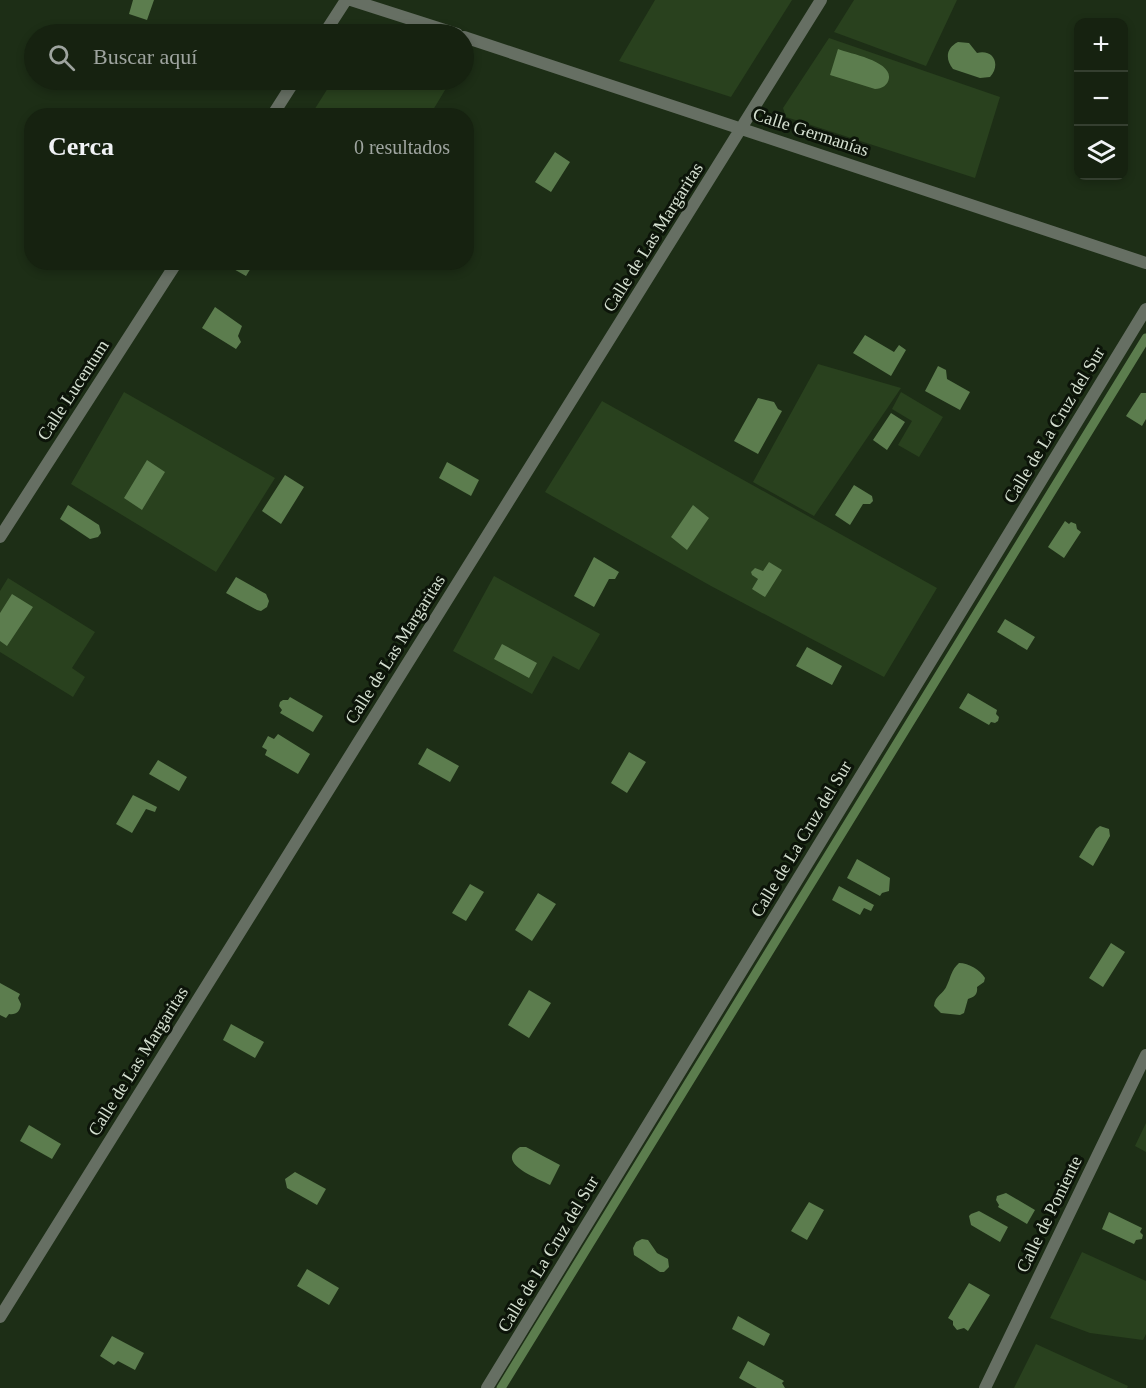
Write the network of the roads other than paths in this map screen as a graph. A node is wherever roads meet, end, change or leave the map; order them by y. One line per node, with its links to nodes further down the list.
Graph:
1 (346, 0): 4 (street)
2 (351, 0): 5 (street)
3 (821, 0): 9 (street, Calle de Las Margaritas)
4 (330, 24)
5 (426, 24)
6 (474, 40): 9 (street, Calle Germanías)
7 (289, 90): 8 (street)
8 (277, 108)
9 (742, 128): 10 (street, Calle Germanías); 15 (street, Calle de Las Margaritas)
10 (1146, 263)
11 (172, 270): 13 (street, Calle Lucentum)
12 (1146, 309): 16 (street, Calle de La Cruz del Sur)
13 (0, 537)
14 (1146, 1055): 17 (street, Calle de Poniente)
15 (0, 1317)
16 (487, 1388)
17 (985, 1388)

